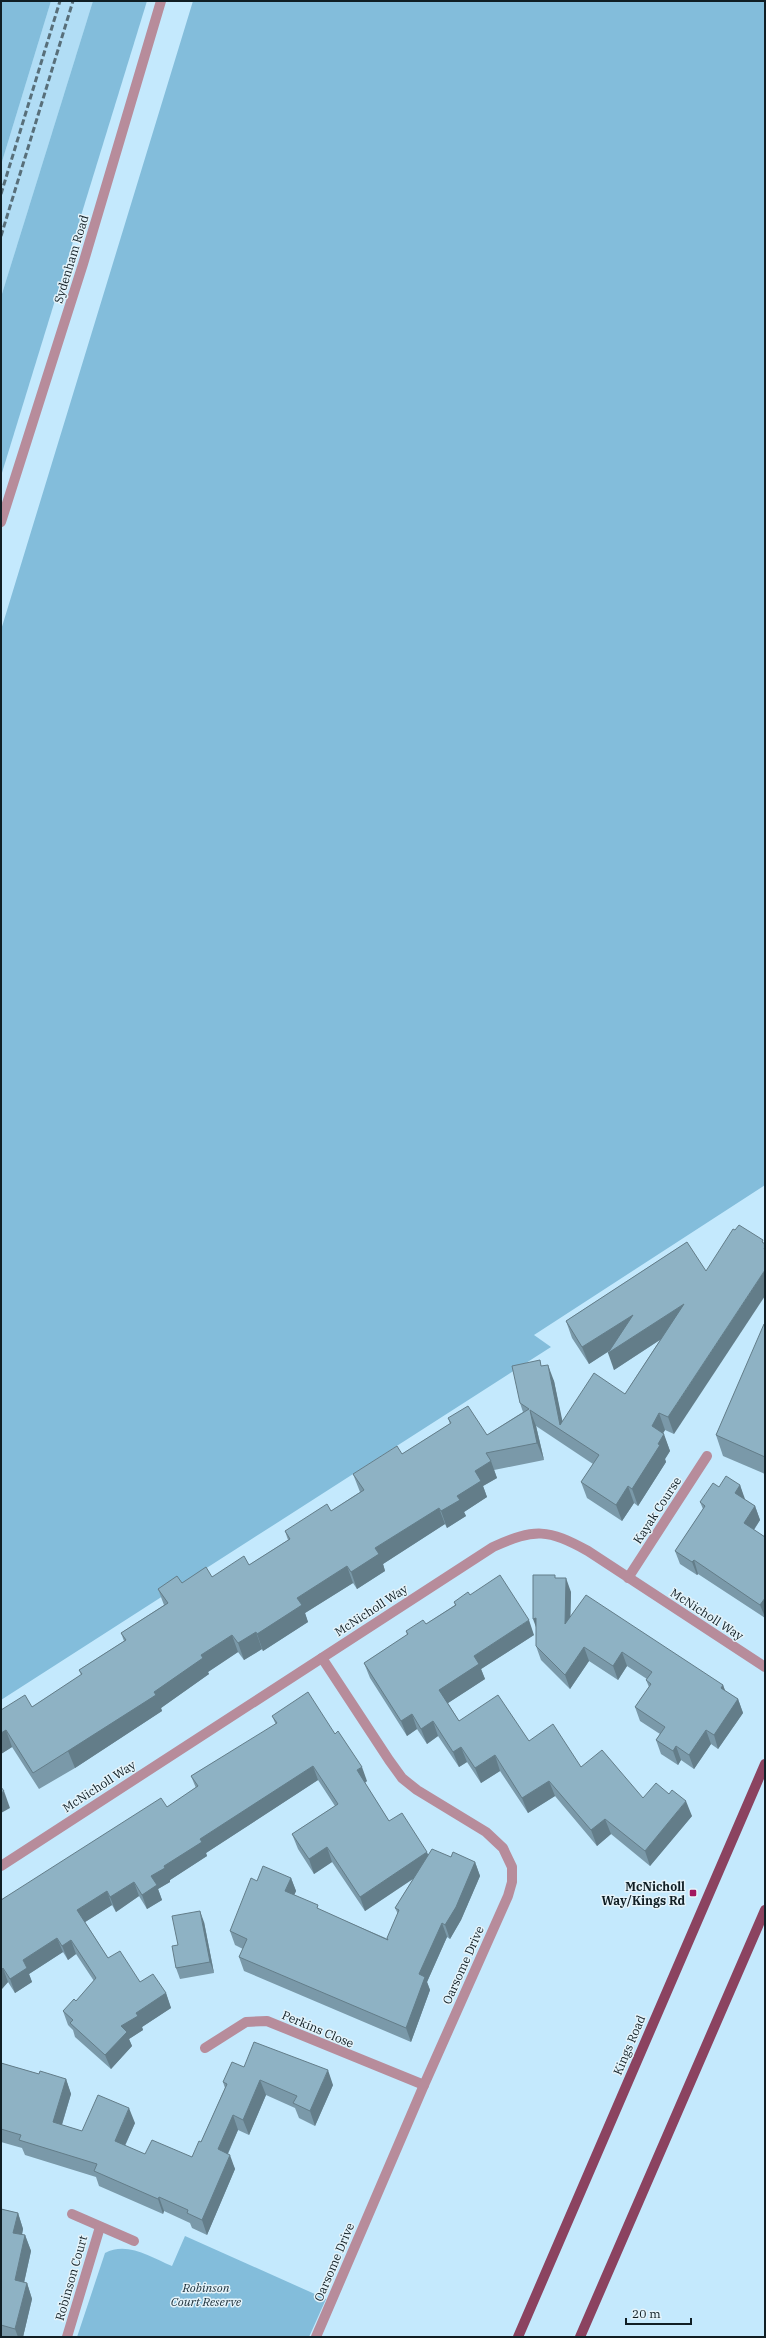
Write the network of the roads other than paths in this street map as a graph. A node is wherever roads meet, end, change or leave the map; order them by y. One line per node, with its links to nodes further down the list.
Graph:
1 (161, 1): 2 (street, Sydenham Road)
2 (1, 522)
3 (707, 1456): 4 (street, Kayak Course)
4 (628, 1578): 5 (street, McNicholl Way); 6 (street, McNicholl Way)
5 (322, 1658): 8 (street, McNicholl Way); 11 (street, Oarsome Drive)
6 (765, 1667)
7 (765, 1764): 17 (main road, Kings Road)
8 (1, 1866)
9 (765, 1910): 18 (main road)
10 (205, 2048): 11 (street, Perkins Close)
11 (424, 2085): 16 (street, Oarsome Drive)
12 (72, 2214): 13 (street, Robinson Court)
13 (100, 2227): 14 (street, Robinson Court); 15 (street, Robinson Court)
14 (134, 2241)
15 (67, 2337)
16 (316, 2337)
17 (518, 2337)
18 (580, 2337)

